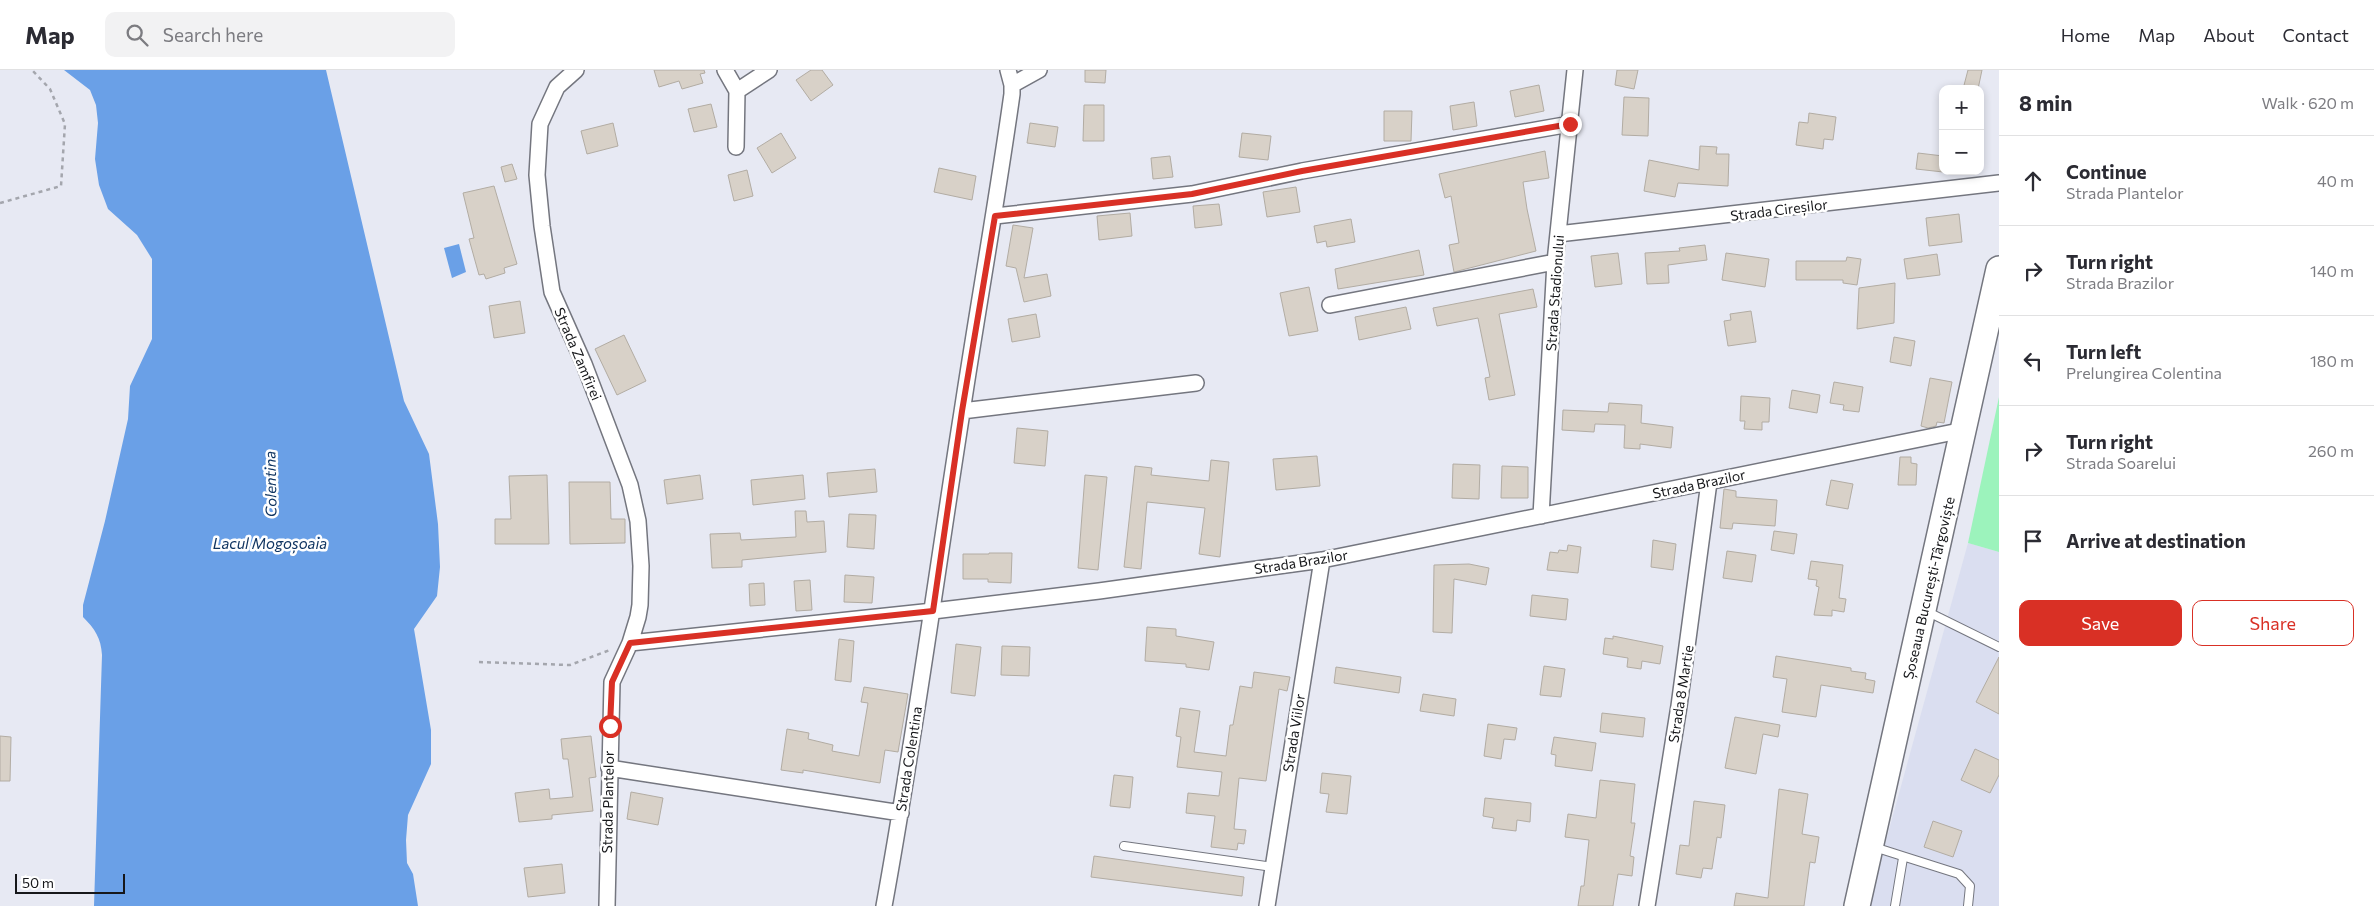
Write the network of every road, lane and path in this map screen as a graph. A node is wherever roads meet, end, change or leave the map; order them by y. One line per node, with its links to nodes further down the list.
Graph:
1 (32, 70): 13 (path)
2 (576, 70): 27 (street, Strada Zamfirei)
3 (725, 70): 9 (street)
4 (769, 70): 9 (street)
5 (1008, 70): 8 (street)
6 (1040, 70): 8 (street)
7 (1575, 70): 10 (street, Strada Stadionului)
8 (1012, 85): 14 (street, Strada Colentina)
9 (737, 91): 11 (street)
10 (1570, 124): 14 (street); 15 (street, Strada Stadionului)
11 (736, 147)
12 (1999, 183): 15 (street, Strada Cireșilor)
13 (0, 203)
14 (995, 216): 20 (street, Strada Colentina)
15 (1558, 234): 16 (street, Strada Stadionului)
16 (1555, 262): 18 (street); 23 (street, Strada Stadionului)
17 (1999, 269): 21 (main road, Șoseaua București-Târgoviște)
18 (1330, 305)
19 (1196, 383): 20 (street)
20 (962, 411): 26 (street, Strada Colentina)
21 (1964, 430): 22 (street, Strada Brazilor); 25 (main road, Șoseaua București-Târgoviște)
22 (1709, 482): 23 (street, Strada Brazilor); 39 (street, Strada 8 Martie)
23 (1541, 516): 24 (street, Strada Brazilor)
24 (1322, 560): 26 (street, Strada Brazilor); 35 (street, Strada Viilor)
25 (1924, 610): 28 (lane); 33 (main road, Șoseaua București-Târgoviște)
26 (933, 611): 27 (street, Strada Brazilor); 31 (street, Strada Colentina)
27 (630, 643): 29 (path); 30 (street, Strada Plantelor)
28 (1999, 647)
29 (480, 662)
30 (609, 768): 31 (street); 36 (street, Strada Plantelor)
31 (901, 813): 37 (street, Strada Colentina)
32 (1124, 846): 35 (lane)
33 (1870, 846): 34 (lane); 40 (main road, Șoseaua București-Târgoviște)
34 (1903, 858): 41 (lane); 42 (lane)
35 (1273, 867): 38 (street, Strada Viilor)
36 (607, 906)
37 (884, 906)
38 (1267, 906)
39 (1647, 906)
40 (1857, 906)
41 (1895, 906)
42 (1968, 906)

